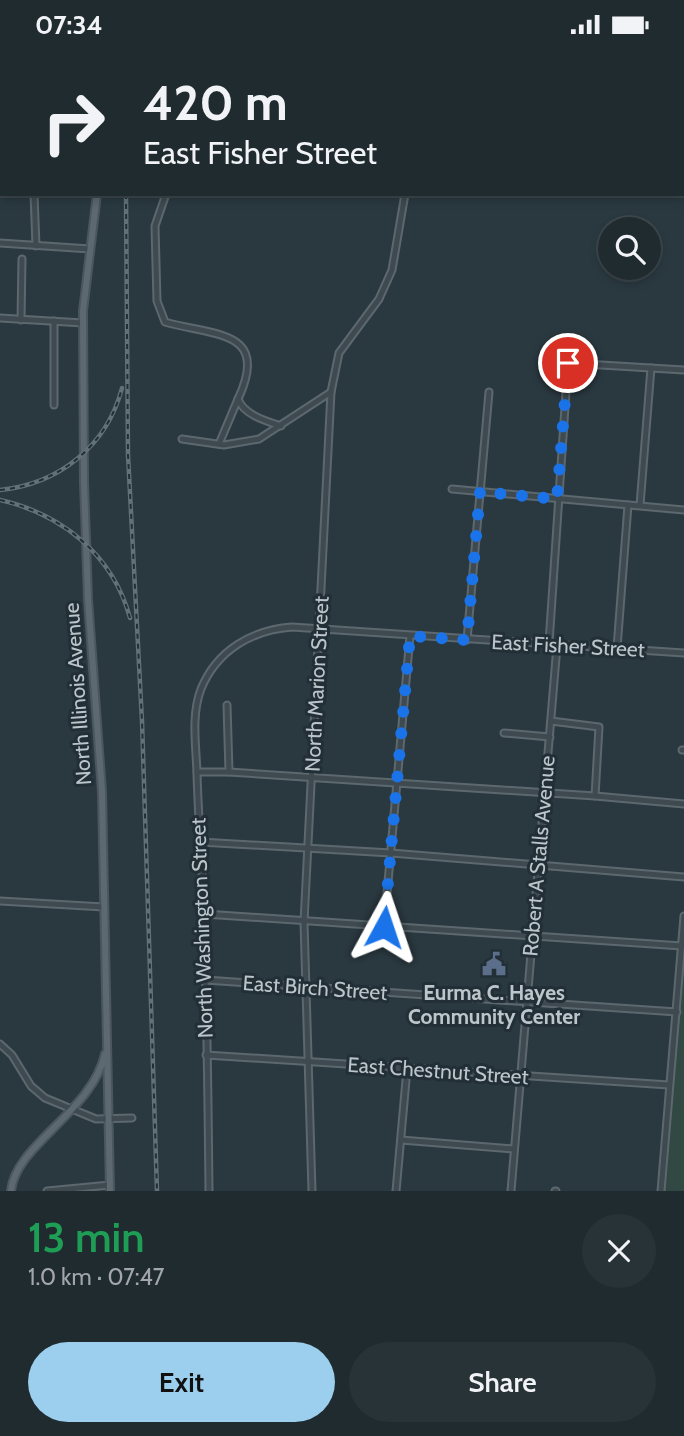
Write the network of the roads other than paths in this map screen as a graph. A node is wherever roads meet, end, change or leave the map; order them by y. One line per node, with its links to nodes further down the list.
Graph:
1 (34, 196): 6 (street)
2 (97, 196): 7 (main road, North Illinois Avenue)
3 (165, 196): 17 (street)
4 (405, 196): 15 (street, North Marion Street)
5 (0, 243): 6 (street)
6 (36, 246): 7 (street)
7 (90, 249): 12 (main road, North Illinois Avenue)
8 (22, 259): 10 (street)
9 (0, 319): 10 (street)
10 (21, 320): 11 (street)
11 (54, 321): 12 (street); 18 (street)
12 (83, 323): 53 (main road, North Illinois Avenue)
13 (651, 368): 14 (street); 24 (street); 26 (street)
14 (684, 370)
15 (331, 392): 19 (street); 28 (street, North Marion Street)
16 (489, 392): 23 (street)
17 (238, 399): 19 (street); 21 (street)
18 (54, 405)
19 (281, 426): 21 (street)
20 (182, 439): 21 (street)
21 (219, 444)
22 (453, 489): 23 (street)
23 (480, 492): 24 (street); 30 (street)
24 (557, 499): 25 (street); 31 (street)
25 (628, 505): 26 (street); 33 (street)
26 (640, 505): 27 (street)
27 (684, 510)
28 (320, 629): 29 (street, East Fisher Street); 35 (street, East Fisher Street); 42 (street, North Marion Street)
29 (410, 636): 30 (street, East Fisher Street); 43 (street)
30 (467, 640): 31 (street, East Fisher Street)
31 (549, 643): 32 (street, East Fisher Street)
32 (557, 646): 33 (street, East Fisher Street); 37 (street, Robert A Stalls Avenue)
33 (617, 648): 34 (street, East Fisher Street)
34 (684, 653)
35 (213, 668): 40 (street, North Washington Street)
36 (227, 705): 41 (street)
37 (551, 721): 39 (street, Robert A Stalls Avenue); 45 (street)
38 (504, 733): 39 (street)
39 (550, 737): 44 (street, Robert A Stalls Avenue)
40 (197, 772): 41 (street); 47 (street, North Washington Street)
41 (229, 772): 42 (street)
42 (312, 778): 43 (street); 48 (street, North Marion Street)
43 (397, 783): 44 (street); 49 (street)
44 (545, 794): 45 (street); 50 (street, Robert A Stalls Avenue)
45 (595, 796): 46 (street)
46 (684, 804)
47 (200, 842): 48 (street); 54 (street, North Washington Street)
48 (309, 848): 49 (street); 56 (street, North Marion Street)
49 (391, 853): 50 (street); 57 (street)
50 (538, 865): 51 (street); 58 (street, Robert A Stalls Avenue)
51 (684, 877)
52 (0, 901): 53 (street)
53 (104, 907): 65 (main road, North Illinois Avenue)
54 (204, 914): 56 (street); 60 (street, North Washington Street)
55 (684, 916): 59 (street)
56 (304, 922): 57 (street); 61 (street, North Marion Street)
57 (384, 927): 58 (street)
58 (532, 936): 59 (street); 62 (street, Robert A Stalls Avenue)
59 (682, 946): 63 (street)
60 (205, 980): 61 (street, East Birch Street); 66 (street, North Washington Street)
61 (305, 987): 62 (street, East Birch Street); 67 (street, North Marion Street)
62 (527, 1002): 63 (street, East Birch Street); 69 (street, Robert A Stalls Avenue)
63 (677, 1012): 70 (street)
64 (0, 1044): 71 (street)
65 (106, 1049): 71 (main road); 72 (main road, North Illinois Avenue)
66 (206, 1055): 67 (street, East Chestnut Street); 80 (street, North Washington Street)
67 (308, 1063): 68 (street, East Chestnut Street); 81 (street, North Marion Street)
68 (407, 1069): 69 (street, East Chestnut Street); 74 (street)
69 (521, 1075): 70 (street, East Chestnut Street); 75 (street, Robert A Stalls Avenue)
70 (669, 1085): 84 (street)
71 (73, 1110): 72 (street); 78 (main road)
72 (108, 1118): 73 (street); 76 (main road, North Illinois Avenue)
73 (132, 1118)
74 (401, 1140): 75 (street); 82 (street)
75 (514, 1149): 83 (street, Robert A Stalls Avenue)
76 (110, 1188): 77 (street)
77 (80, 1189): 79 (street)
78 (11, 1191)
79 (47, 1191)
80 (209, 1191)
81 (312, 1191)
82 (396, 1191)
83 (511, 1191)
84 (661, 1191)

